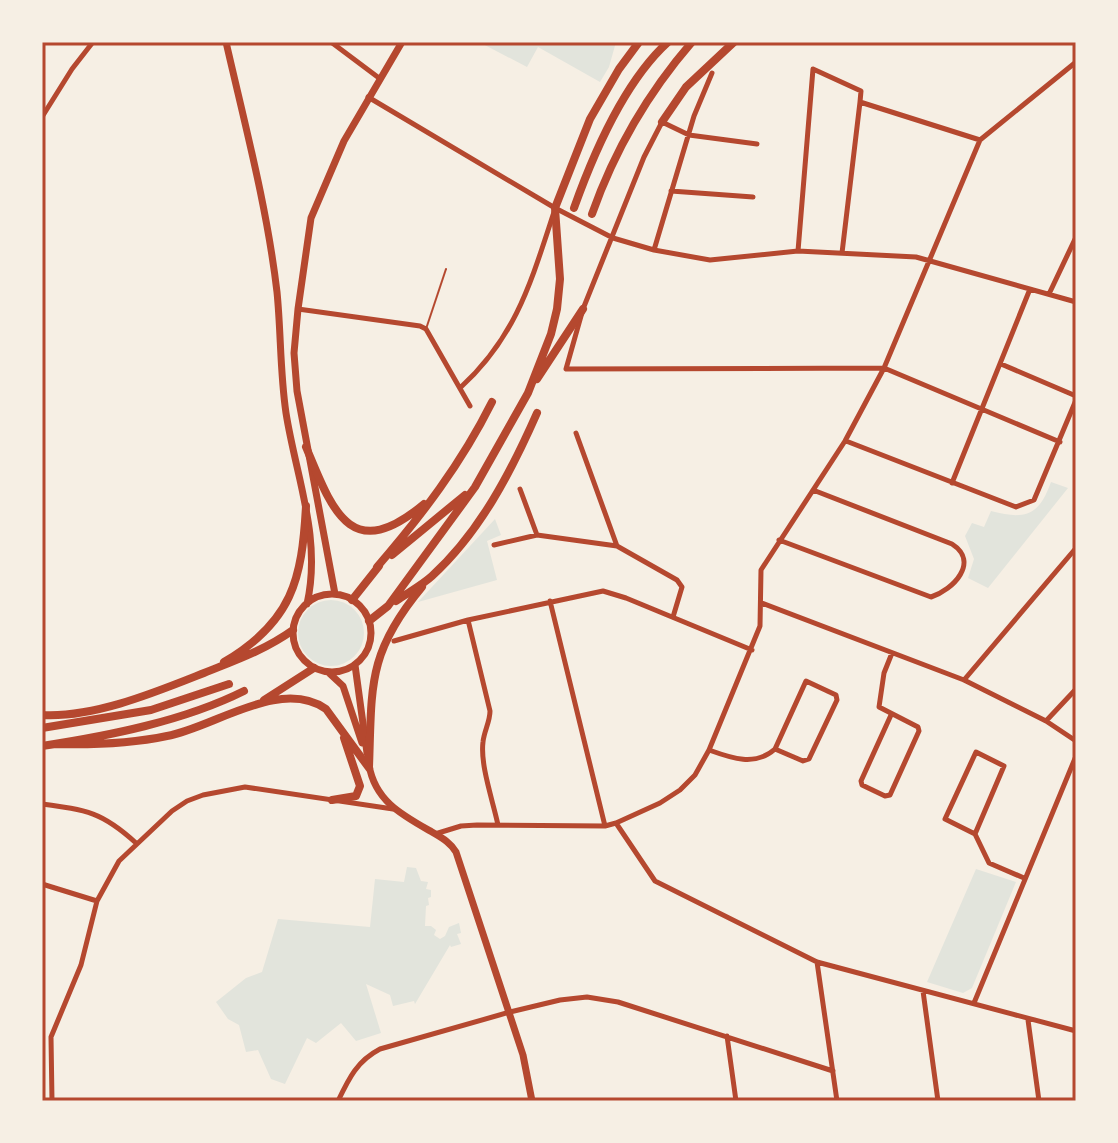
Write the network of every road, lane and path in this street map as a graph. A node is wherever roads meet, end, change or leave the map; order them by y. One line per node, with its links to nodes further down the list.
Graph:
1 (93, 42): 14 (street)
2 (226, 42): 55 (main road)
3 (331, 42): 11 (street)
4 (402, 42): 11 (main road)
5 (639, 42): 21 (highway)
6 (666, 42): 22 (highway)
7 (692, 42): 23 (highway)
8 (734, 42): 15 (highway)
9 (1076, 62): 17 (street)
10 (712, 73): 16 (street)
11 (379, 78): 12 (main road)
12 (368, 97): 21 (street); 34 (main road)
13 (860, 102): 17 (street); 27 (street); 28 (street)
14 (42, 117)
15 (662, 122): 16 (street); 25 (street)
16 (689, 135): 18 (street); 19 (street)
17 (980, 140): 29 (street)
18 (757, 144)
19 (671, 191): 20 (street); 26 (street)
20 (753, 197)
21 (555, 208): 25 (street); 39 (street); 40 (highway)
22 (574, 208)
23 (592, 214)
24 (1076, 237): 32 (street)
25 (613, 238): 26 (street); 35 (street)
26 (654, 250): 27 (street)
27 (798, 251): 28 (street)
28 (842, 253): 29 (street)
29 (929, 260): 31 (street); 38 (street)
30 (446, 269): 36 (lane)
31 (1030, 289): 32 (street); 37 (street)
32 (1049, 294): 33 (street)
33 (1076, 302)
34 (298, 309): 36 (street); 49 (main road)
35 (583, 309): 38 (street); 40 (highway)
36 (426, 329): 39 (street)
37 (1001, 364): 41 (street); 44 (street)
38 (884, 368): 44 (street); 47 (street)
39 (460, 388): 43 (street)
40 (528, 393): 51 (highway)
41 (1076, 398): 48 (street)
42 (492, 402): 54 (highway)
43 (470, 406)
44 (983, 410): 48 (street); 50 (street)
45 (537, 413): 62 (highway)
46 (576, 433): 59 (street)
47 (845, 441): 50 (street); 53 (street)
48 (1060, 442): 50 (street)
49 (306, 447): 54 (highway); 63 (main road)
50 (952, 483)
51 (475, 487): 61 (highway); 68 (highway)
52 (520, 489): 56 (street)
53 (813, 490): 57 (street); 57 (street)
54 (434, 496): 61 (highway)
55 (306, 506): 67 (main road); 78 (highway)
56 (537, 535): 58 (street); 59 (street)
57 (779, 540): 66 (street)
58 (494, 545)
59 (617, 546): 69 (street)
60 (1076, 548): 80 (street)
61 (377, 567): 64 (highway)
62 (430, 578): 68 (highway); 96 (highway)
63 (335, 594): 64 (main road); 67 (main road)
64 (352, 600): 71 (main road)
65 (550, 601): 69 (street); 70 (street); 102 (street)
66 (762, 603): 74 (street); 75 (street)
67 (307, 604): 72 (main road)
68 (388, 606): 71 (highway)
69 (673, 617): 74 (street)
70 (468, 620): 73 (street); 101 (street)
71 (369, 621): 76 (main road)
72 (293, 630): 77 (main road); 78 (highway)
73 (394, 641)
74 (752, 650): 94 (street)
75 (892, 653): 80 (street); 86 (street)
76 (355, 665): 79 (main road); 96 (main road)
77 (314, 668): 79 (main road); 84 (highway)
78 (207, 671): 85 (highway)
79 (328, 672): 96 (main road)
80 (964, 680): 87 (street)
81 (229, 684): 88 (highway)
82 (1076, 689): 87 (street)
83 (244, 691): 91 (highway)
84 (256, 705): 89 (highway); 91 (highway)
85 (42, 715)
86 (891, 715): 86 (street)
87 (1046, 721): 90 (street)
88 (42, 725)
89 (342, 729): 96 (highway); 97 (highway)
90 (1076, 741)
91 (55, 744): 92 (highway)
92 (42, 746)
93 (775, 749): 93 (street); 94 (street)
94 (709, 750): 100 (street)
95 (1076, 756): 106 (street)
96 (369, 768): 99 (main road)
97 (332, 800): 99 (street); 105 (street)
98 (42, 804): 105 (street)
99 (395, 809): 103 (main road)
100 (616, 823): 102 (street); 109 (street)
101 (498, 825): 102 (street); 103 (street)
102 (605, 826)
103 (435, 834): 112 (main road)
104 (975, 834): 104 (street); 106 (street)
105 (136, 843): 108 (street)
106 (1024, 878): 111 (street)
107 (42, 884): 108 (street)
108 (97, 901): 117 (street)
109 (817, 962): 110 (street); 118 (street)
110 (923, 991): 111 (street); 124 (street)
111 (974, 1003): 113 (street)
112 (510, 1012): 115 (street); 120 (street); 121 (main road)
113 (1028, 1020): 114 (street); 125 (street)
114 (1076, 1031)
115 (727, 1036): 118 (street); 122 (street)
116 (42, 1047): 117 (street)
117 (50, 1053): 119 (street)
118 (833, 1071): 123 (street)
119 (52, 1101)
120 (338, 1101)
121 (532, 1101)
122 (736, 1101)
123 (837, 1101)
124 (938, 1101)
125 (1039, 1101)

